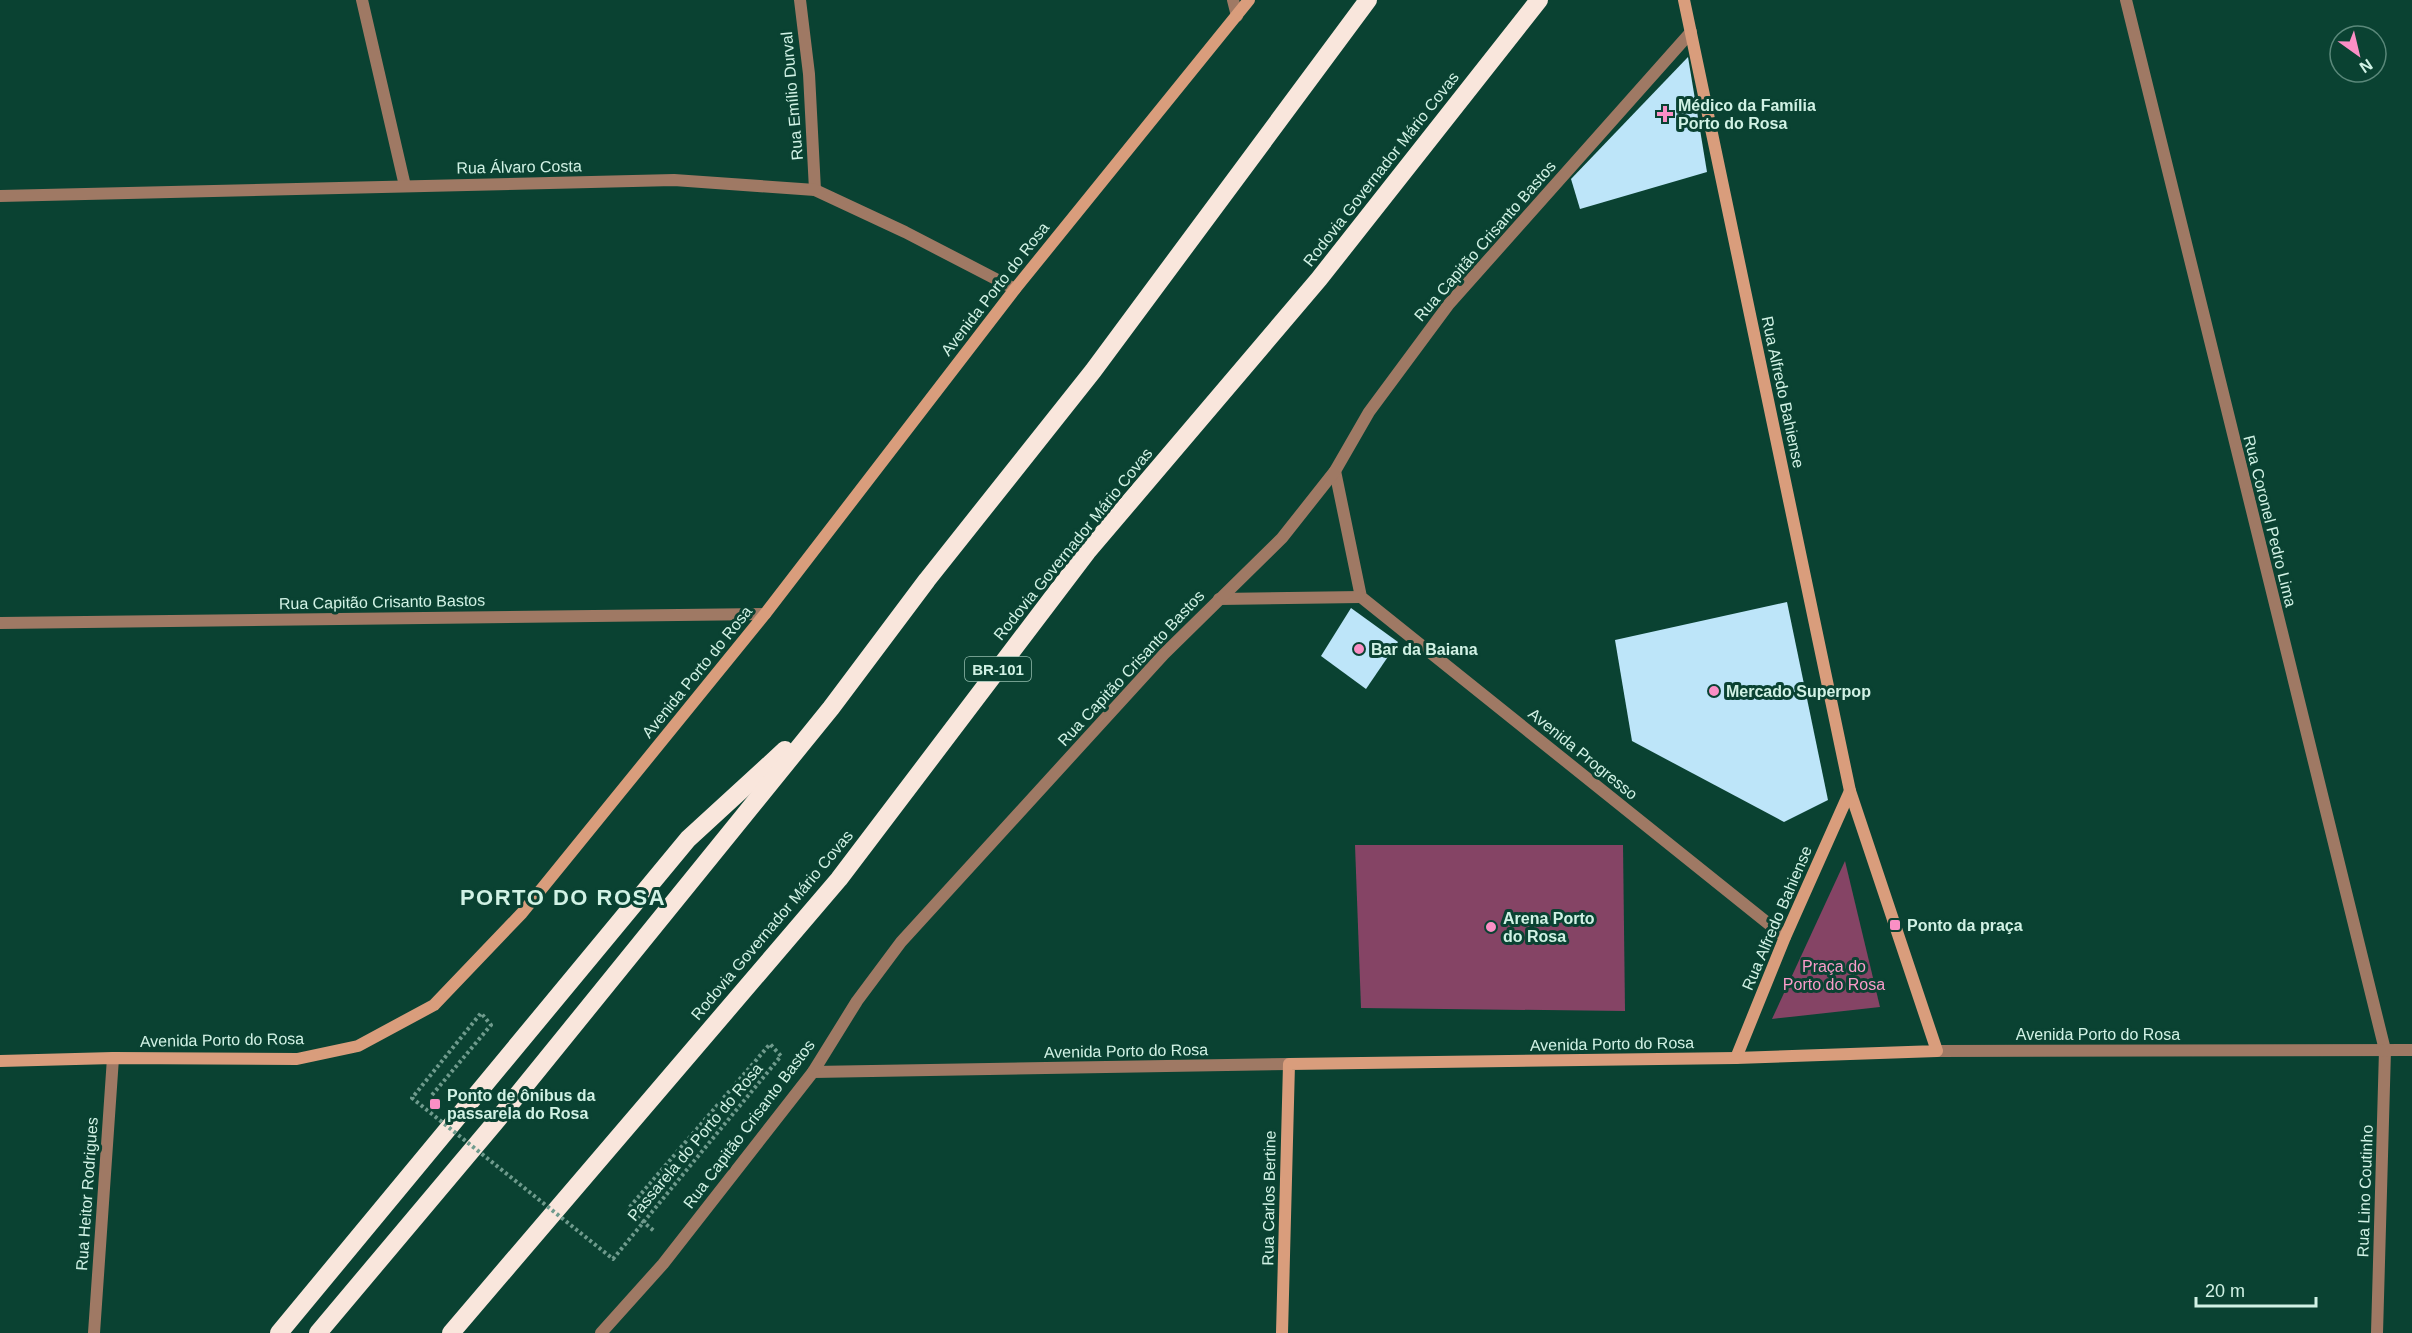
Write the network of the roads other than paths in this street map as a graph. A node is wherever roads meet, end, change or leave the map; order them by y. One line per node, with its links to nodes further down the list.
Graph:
1 (362, 0): 11 (street)
2 (800, 0): 12 (street, Rua Emílio Durval)
3 (1233, 0): 9 (street)
4 (1249, 0): 9 (main road, Avenida Porto do Rosa)
5 (1368, 0): 20 (highway)
6 (1539, 0): 34 (highway, Rodovia Governador Mário Covas / BR-101)
7 (1684, 0): 10 (main road, Rua Alfredo Bahiense)
8 (2126, 0): 23 (street, Rua Coronel Pedro Lima)
9 (1237, 16): 14 (main road, Avenida Porto do Rosa)
10 (1691, 32): 15 (street, Rua Capitão Crisanto Bastos); 21 (main road, Rua Alfredo Bahiense)
11 (405, 186): 12 (street, Rua Álvaro Costa); 13 (street, Rua Álvaro Costa)
12 (815, 190): 14 (street, Rua Álvaro Costa)
13 (0, 196)
14 (1015, 289): 18 (main road, Avenida Porto do Rosa)
15 (1335, 471): 16 (street); 17 (street, Rua Capitão Crisanto Bastos)
16 (1361, 597): 17 (street); 22 (street, Avenida Progresso)
17 (1219, 599): 30 (street, Rua Capitão Crisanto Bastos)
18 (765, 614): 19 (street, Rua Capitão Crisanto Bastos); 26 (main road, Avenida Porto do Rosa)
19 (0, 623)
20 (831, 708): 32 (highway); 33 (highway)
21 (1850, 790): 22 (main road, Rua Alfredo Bahiense); 25 (main road, Rua Alfredo Bahiense)
22 (1785, 937): 27 (main road, Rua Alfredo Bahiense)
23 (2385, 1050): 24 (street, Avenida Porto do Rosa); 25 (street, Avenida Porto do Rosa); 37 (street, Rua Lino Coutinho)
24 (2412, 1050)
25 (1937, 1051): 27 (main road, Avenida Porto do Rosa)
26 (113, 1058): 28 (main road, Avenida Porto do Rosa); 31 (street, Rua Heitor Rodrigues)
27 (1736, 1058): 29 (main road, Avenida Porto do Rosa)
28 (0, 1061)
29 (1289, 1064): 30 (street, Avenida Porto do Rosa); 36 (main road, Rua Carlos Bertine)
30 (813, 1072): 35 (street, Rua Capitão Crisanto Bastos)
31 (94, 1333)
32 (279, 1333)
33 (318, 1333)
34 (451, 1333)
35 (601, 1333)
36 (1282, 1333)
37 (2377, 1333)

